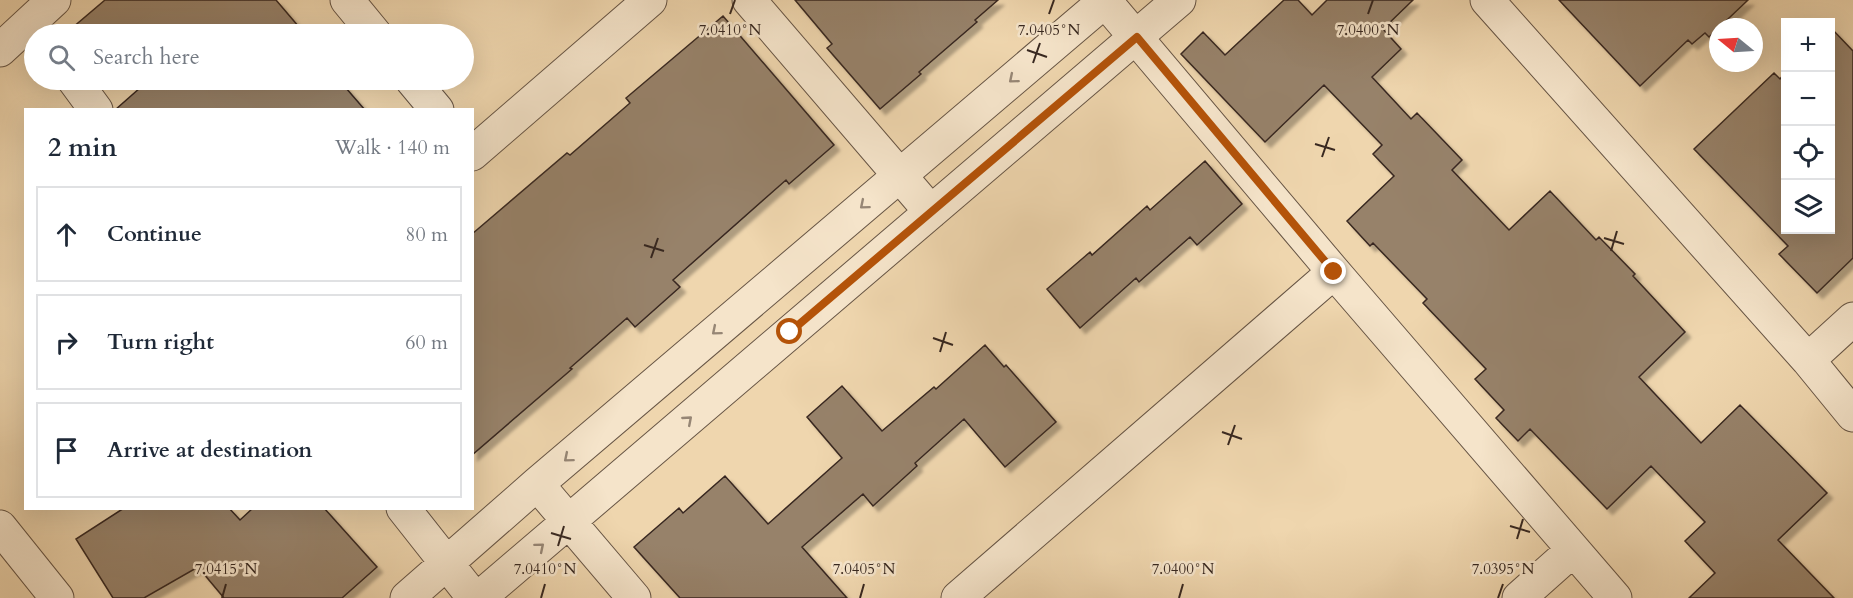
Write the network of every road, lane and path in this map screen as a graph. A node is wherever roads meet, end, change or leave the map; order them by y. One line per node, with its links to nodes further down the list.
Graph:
1 (347, 0): 7 (street)
2 (650, 0): 15 (street)
3 (749, 0): 16 (street)
4 (1105, 0): 9 (street); 16 (street, one-way to 16)
5 (1179, 0): 9 (street)
6 (1487, 0): 20 (street)
7 (367, 24)
8 (24, 32): 10 (street)
9 (1137, 37): 17 (street); 18 (street)
10 (0, 50)
11 (81, 90): 13 (street)
12 (420, 90): 14 (street)
13 (95, 108)
14 (435, 108)
15 (474, 153)
16 (900, 175): 17 (street); 22 (street, one-way to 22)
17 (931, 212): 24 (street, one-way to 17)
18 (1334, 272): 26 (street); 33 (street)
19 (1853, 319): 20 (street)
20 (1808, 360): 21 (street)
21 (1853, 415)
22 (537, 484): 24 (street); 27 (street)
23 (405, 510): 27 (street)
24 (570, 522): 31 (street, one-way to 24); 32 (street)
25 (0, 528): 28 (street)
26 (1573, 550): 34 (street); 35 (street)
27 (446, 563): 29 (street); 30 (street)
28 (57, 598)
29 (408, 598)
30 (474, 598)
31 (480, 598)
32 (634, 598)
33 (958, 598)
34 (1519, 598)
35 (1615, 598)

